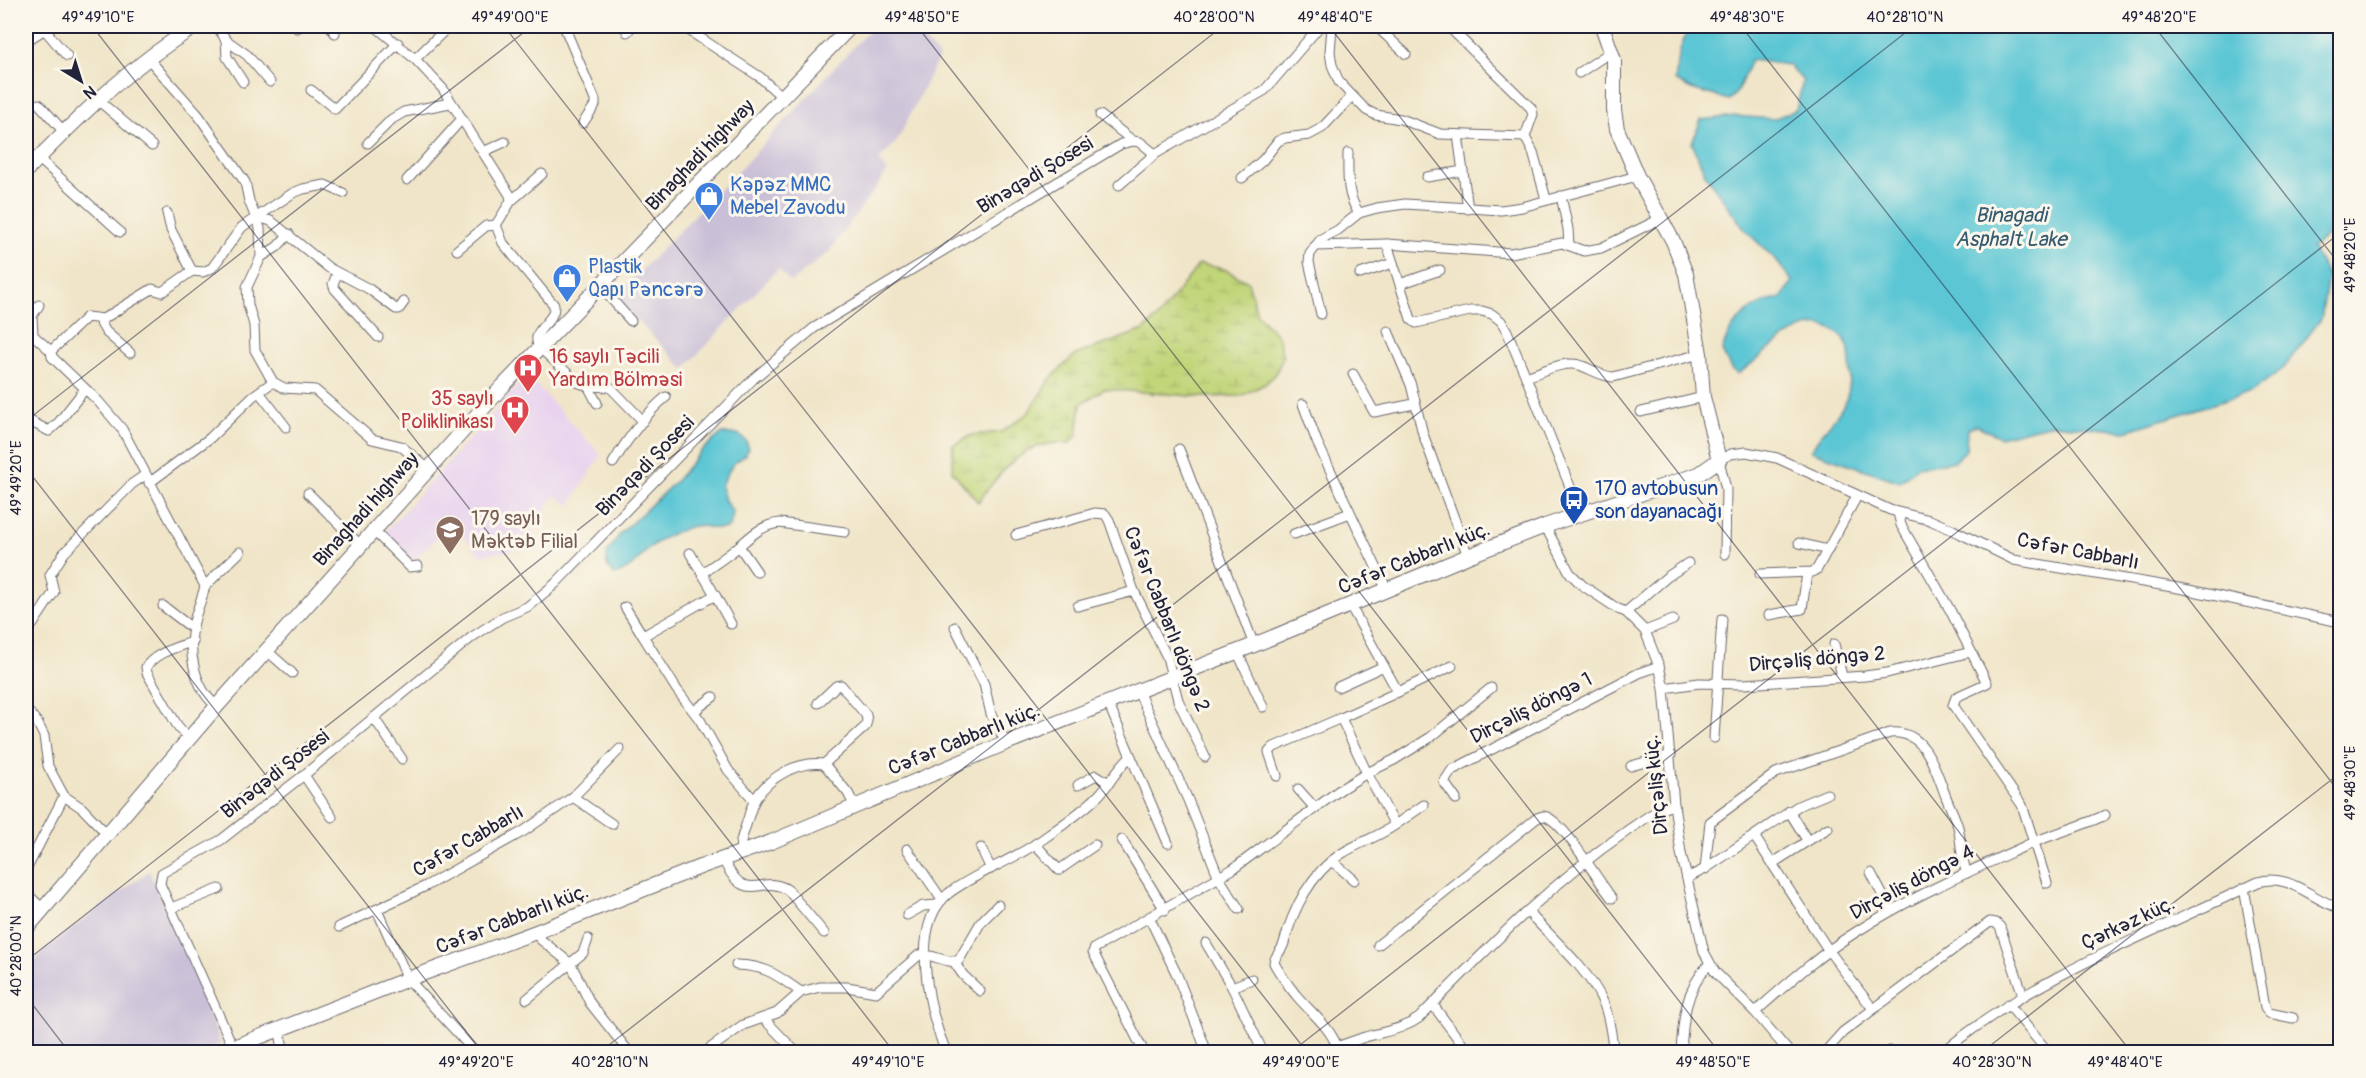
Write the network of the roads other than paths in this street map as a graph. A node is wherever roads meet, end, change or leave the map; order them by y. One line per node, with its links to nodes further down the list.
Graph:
1 (196, 26): 14 (street)
2 (218, 26): 15 (street)
3 (375, 26): 17 (street)
4 (449, 26): 22 (street)
5 (564, 26): 34 (street)
6 (682, 26): 27 (street)
7 (851, 26): 27 (street, Binaghadi highway)
8 (1317, 26): 44 (street)
9 (1332, 26): 28 (street)
10 (1376, 26): 19 (street)
11 (1448, 26): 37 (street)
12 (1602, 26): 18 (street)
13 (48, 28): 16 (street); 20 (street)
14 (175, 31): 21 (street)
15 (226, 40): 24 (street); 25 (street)
16 (26, 42)
17 (398, 43): 22 (street); 26 (street)
18 (1612, 51): 23 (street); 49 (street)
19 (1407, 54)
20 (67, 56)
21 (147, 57): 29 (street); 61 (street)
22 (414, 59): 30 (street)
23 (1579, 73)
24 (243, 82)
25 (270, 82)
26 (311, 90)
27 (782, 97): 77 (street, Binaghadi highway)
28 (1351, 97): 36 (street); 51 (street)
29 (98, 100): 35 (street); 41 (street)
30 (450, 103): 33 (street); 40 (street)
31 (39, 104): 35 (street)
32 (1100, 115): 38 (street)
33 (461, 120): 42 (street); 52 (street)
34 (583, 123)
35 (64, 132): 45 (street)
36 (1458, 135): 37 (street); 47 (street)
37 (1525, 137): 56 (street)
38 (1133, 141): 44 (street); 178 (street, Binəqədi Şosesi)
39 (505, 142): 42 (street)
40 (368, 143)
41 (152, 146)
42 (483, 152): 57 (street)
43 (1348, 153): 60 (street)
44 (1155, 154): 53 (street)
45 (39, 158): 46 (street); 64 (street)
46 (26, 171)
47 (1463, 171): 50 (street); 58 (street)
48 (542, 174): 57 (street)
49 (1636, 176): 55 (street); 62 (street)
50 (1427, 177)
51 (1242, 178)
52 (407, 180)
53 (1119, 185)
54 (343, 193): 61 (street)
55 (1561, 196): 56 (street); 67 (street)
56 (1546, 199): 58 (street)
57 (512, 201): 63 (street)
58 (1468, 209): 60 (street)
59 (167, 213): 73 (street)
60 (1359, 213): 68 (street)
61 (257, 217): 65 (street); 70 (street); 73 (street)
62 (1660, 219): 67 (street); 88 (street)
63 (496, 225): 69 (street); 85 (street)
64 (120, 232)
65 (289, 234): 70 (street); 74 (street)
66 (1387, 244): 67 (street); 68 (street); 71 (street)
67 (1569, 245)
68 (1315, 246): 80 (street)
69 (457, 250)
70 (261, 257): 91 (street)
71 (1393, 263): 75 (street); 76 (street)
72 (1440, 270): 76 (street)
73 (192, 271): 81 (street)
74 (337, 274): 78 (street); 84 (street)
75 (1360, 274)
76 (1400, 284): 90 (street)
77 (600, 286): 82 (street); 85 (street, Binaghadi highway)
78 (404, 302)
79 (39, 304): 86 (street)
80 (1321, 314)
81 (99, 320): 86 (street); 87 (street)
82 (631, 321)
83 (1388, 331): 99 (street)
84 (378, 337)
85 (539, 347): 92 (street); 107 (street, Binaghadi highway)
86 (51, 351): 93 (street)
87 (130, 353)
88 (1700, 354): 90 (street); 96 (street)
89 (1353, 375): 99 (street)
90 (1526, 377): 113 (street)
91 (273, 382): 94 (street); 107 (street)
92 (588, 386): 97 (street); 102 (street)
93 (85, 389): 101 (street); 108 (street)
94 (259, 392): 103 (street); 108 (street)
95 (666, 397): 102 (street)
96 (1703, 397): 100 (street); 105 (street)
97 (597, 403)
98 (1303, 404): 111 (street)
99 (1414, 404): 126 (street)
100 (1641, 412)
101 (26, 419)
102 (644, 421): 106 (street)
103 (286, 428)
104 (1179, 449): 154 (street)
105 (1719, 460): 110 (street, Cəfər Cabbarlı); 113 (street, Cəfər Cabbarlı küç.); 125 (street)
106 (612, 463)
107 (428, 469): 115 (street, Binaghadi highway)
108 (147, 479): 133 (street); 149 (street)
109 (308, 493): 120 (street)
110 (1857, 496): 112 (street, Cəfər Cabbarlı); 122 (street)
111 (1350, 513): 117 (street); 134 (street)
112 (1898, 513): 145 (street, Cəfər Cabbarlı); 157 (street)
113 (1581, 514): 114 (street, Cəfər Cabbarlı küç.)
114 (1545, 526): 126 (street, Cəfər Cabbarlı küç.); 141 (street, Dirçəliş küç.)
115 (373, 530): 120 (street, Binaghadi highway); 128 (street)
116 (845, 532): 121 (street)
117 (1293, 534)
118 (1016, 535): 135 (street, Cəfər Cabbarlı döngə 2)
119 (1798, 543): 122 (street)
120 (360, 545): 155 (street, Binaghadi highway)
121 (739, 546): 129 (street); 130 (street)
122 (1828, 550): 131 (street)
123 (240, 552): 133 (street)
124 (690, 553): 130 (street)
125 (1725, 554)
126 (1468, 556): 134 (street, Cəfər Cabbarlı küç.)
127 (1688, 563): 141 (street)
128 (418, 566)
129 (758, 572)
130 (702, 573): 136 (street)
131 (1807, 573): 132 (street); 142 (street)
132 (1760, 574)
133 (204, 586): 148 (street)
134 (1387, 590): 137 (street, Cəfər Cabbarlı küç.)
135 (1134, 591): 140 (street); 163 (street, Cəfər Cabbarlı döngə 2)
136 (715, 595): 146 (street); 151 (street)
137 (1350, 605): 154 (street, Cəfər Cabbarlı küç.); 158 (street)
138 (163, 606): 148 (street)
139 (625, 606): 151 (street)
140 (1078, 606)
141 (1626, 612): 150 (street, Dirçəliş küç.)
142 (1769, 615)
143 (1722, 619): 164 (street)
144 (1673, 620): 150 (street)
145 (2340, 622)
146 (731, 624)
147 (955, 627): 181 (street)
148 (192, 628): 152 (street)
149 (26, 630)
150 (1645, 631): 160 (street, Dirçəliş küç.)
151 (643, 636): 176 (street)
152 (193, 642): 173 (street); 180 (street)
153 (1834, 644): 162 (street)
154 (1254, 645): 156 (street, Cəfər Cabbarlı küç.)
155 (266, 650): 161 (street); 173 (street, Binaghadi highway)
156 (1238, 651): 163 (street, Cəfər Cabbarlı küç.); 174 (street)
157 (1971, 652): 162 (street, Dirçəliş döngə 2); 214 (street)
158 (1384, 666): 165 (street); 169 (street)
159 (1452, 666): 169 (street)
160 (1659, 666): 166 (street, Dirçəliş küç.); 198 (street, Dirçəliş döngə 1)
161 (292, 673)
162 (1842, 676): 164 (street, Dirçəliş döngə 2)
163 (1171, 678): 168 (street, Cəfər Cabbarlı küç.); 185 (street, Cəfər Cabbarlı döngə 2)
164 (1718, 684): 166 (street, Dirçəliş döngə 2); 179 (street)
165 (1338, 687)
166 (1664, 687): 183 (street, Dirçəliş küç.)
167 (1491, 688): 189 (street)
168 (1138, 691): 172 (street, Cəfər Cabbarlı küç.); 230 (street)
169 (1398, 692): 177 (street)
170 (713, 697): 176 (street)
171 (818, 703): 187 (street)
172 (1108, 703): 181 (street, Cəfər Cabbarlı küç.); 184 (street)
173 (217, 706): 180 (street, Binaghadi highway)
174 (1263, 707)
175 (26, 709): 196 (street)
176 (694, 711): 199 (street)
177 (1341, 717): 189 (street); 191 (street)
178 (374, 718): 186 (street); 190 (street, Binəqədi Şosesi)
179 (1714, 738)
180 (189, 739): 210 (street, Binaghadi highway)
181 (1006, 743): 200 (street, Cəfər Cabbarlı küç.)
182 (620, 750): 197 (street, Cəfər Cabbarlı)
183 (1671, 755): 188 (street); 202 (street, Dirçəliş küç.)
184 (1130, 757): 192 (street); 215 (street)
185 (1205, 757)
186 (402, 759)
187 (824, 764): 199 (street); 200 (street)
188 (1631, 766)
189 (1367, 773): 203 (street); 208 (street)
190 (304, 775): 206 (street); 240 (street, Binəqədi Şosesi)
191 (1277, 776)
192 (1109, 783): 193 (street); 216 (street)
193 (1078, 785)
194 (1298, 789): 203 (street)
195 (1827, 794): 204 (street)
196 (64, 796): 210 (street); 227 (street)
197 (573, 797): 207 (street); 244 (street, Cəfər Cabbarlı)
198 (1456, 799)
199 (754, 800): 220 (street)
200 (854, 805): 220 (street, Cəfər Cabbarlı küç.)
201 (1424, 805): 208 (street)
202 (1674, 805): 222 (street); 231 (street, Dirçəliş küç.)
203 (1314, 807): 230 (street)
204 (1789, 812): 211 (street); 213 (street)
205 (2104, 815): 214 (street, Dirçəliş döngə 4)
206 (332, 818)
207 (612, 824)
208 (1395, 825): 223 (street)
209 (1828, 828): 213 (street)
210 (108, 835): 242 (street, Binaghadi highway)
211 (1754, 836): 224 (street); 226 (street)
212 (1122, 840): 245 (street)
213 (1807, 840): 224 (street)
214 (2033, 842): 229 (street, Dirçəliş döngə 4); 233 (street)
215 (1168, 843)
216 (1035, 844): 217 (street); 225 (street)
217 (1095, 845)
218 (981, 848): 225 (street)
219 (907, 849): 238 (street)
220 (741, 852): 221 (street, Cəfər Cabbarlı küç.)
221 (723, 859): 252 (street, Cəfər Cabbarlı küç.); 253 (street)
222 (1585, 860): 237 (street); 246 (street); 256 (street)
223 (1332, 861): 232 (street); 279 (street)
224 (1773, 863): 257 (street)
225 (991, 869): 238 (street)
226 (1705, 869): 229 (street); 231 (street)
227 (26, 870)
228 (1871, 873): 247 (street)
229 (1967, 873): 247 (street, Dirçəliş döngə 4)
230 (1220, 878): 243 (street); 245 (street)
231 (1687, 878): 261 (street, Dirçəliş küç.)
232 (1354, 880)
233 (2047, 883)
234 (2244, 888): 241 (street, Çərkəz küç.); 268 (street, Çərkəz küç.); 274 (street)
235 (219, 889): 240 (street)
236 (26, 893): 242 (street)
237 (1611, 898)
238 (940, 902): 248 (street); 258 (street)
239 (998, 905): 259 (street)
240 (171, 908): 278 (street, Binəqədi Şosesi)
241 (2340, 908)
242 (43, 909): 251 (street, Binaghadi highway)
243 (1239, 909)
244 (377, 910): 250 (street, Cəfər Cabbarlı); 263 (street)
245 (1165, 910): 249 (street)
246 (1527, 911): 271 (street); 291 (street)
247 (1891, 911): 257 (street, Dirçəliş döngə 4)
248 (907, 915)
249 (1150, 919): 286 (street); 287 (street)
250 (339, 927)
251 (26, 929)
252 (536, 932): 260 (street); 263 (street, Cəfər Cabbarlı küç.)
253 (824, 933)
254 (588, 939): 260 (street)
255 (1206, 943): 265 (street)
256 (1378, 945)
257 (1829, 951): 272 (street); 273 (street, Dirçəliş döngə 4)
258 (926, 954): 259 (street); 267 (street); 285 (street)
259 (954, 962): 266 (street)
260 (570, 964): 269 (street); 282 (street)
261 (1709, 964): 273 (street, Dirçəliş küç.); 277 (street)
262 (736, 965): 267 (street)
263 (408, 979): 276 (street, Cəfər Cabbarlı küç.); 281 (street)
264 (1252, 979): 265 (street)
265 (1232, 987): 288 (street)
266 (980, 991)
267 (801, 992): 275 (street)
268 (2023, 995): 270 (street, Çərkəz küç.); 272 (street)
269 (527, 999)
270 (2008, 1004): 295 (street, Çərkəz küç.); 296 (street)
271 (1433, 1005): 279 (street); 290 (street)
272 (1873, 1009): 294 (street)
273 (1755, 1012): 293 (street, Dirçəliş küç.)
274 (2293, 1018)
275 (764, 1019): 283 (street); 284 (street)
276 (279, 1029): 278 (street, Cəfər Cabbarlı küç.); 280 (street)
277 (1681, 1049): 292 (street)
278 (227, 1050)
279 (1338, 1050): 289 (street)
280 (284, 1053)
281 (475, 1053)
282 (629, 1053)
283 (705, 1053)
284 (796, 1053)
285 (946, 1053)
286 (1144, 1053)
287 (1207, 1053)
288 (1263, 1053)
289 (1319, 1053)
290 (1468, 1053)
291 (1614, 1053)
292 (1694, 1053)
293 (1790, 1053)
294 (1825, 1053)
295 (1943, 1053)
296 (2048, 1053)

